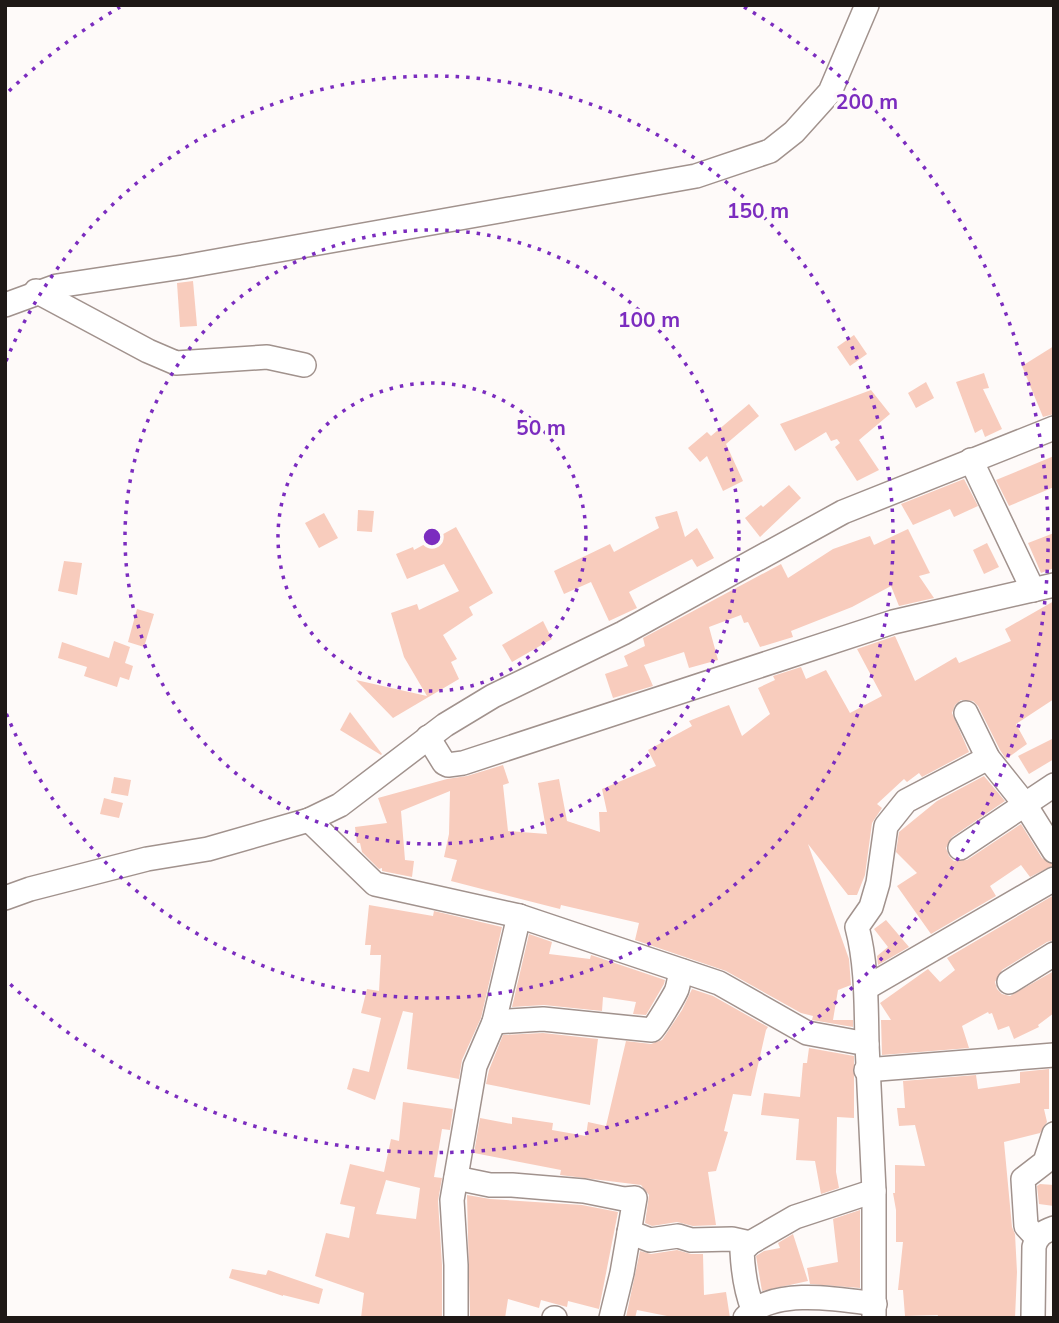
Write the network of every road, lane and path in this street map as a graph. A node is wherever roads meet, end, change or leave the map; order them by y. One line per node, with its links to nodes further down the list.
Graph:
1 (867, 5): 2 (street)
2 (36, 291): 3 (street); 4 (street)
3 (5, 305)
4 (304, 365)
5 (1054, 428): 6 (street)
6 (971, 460): 7 (street); 9 (street)
7 (1043, 587): 9 (street)
8 (967, 713): 10 (street)
9 (428, 737): 13 (street)
10 (988, 758): 12 (street); 22 (street)
11 (1054, 785): 12 (street)
12 (1024, 803): 14 (street); 15 (street)
13 (309, 820): 17 (street); 18 (street)
14 (960, 848)
15 (1054, 851)
16 (1054, 879): 22 (street)
17 (5, 898)
18 (519, 916): 20 (street); 23 (street)
19 (1054, 954): 21 (street)
20 (682, 971): 23 (street); 24 (street)
21 (1009, 982)
22 (866, 988): 24 (street)
23 (494, 1022): 28 (street)
24 (867, 1044): 26 (street)
25 (1051, 1053): 26 (street)
26 (866, 1070): 29 (street)
27 (1054, 1134): 31 (street)
28 (456, 1178): 30 (street); 35 (street)
29 (874, 1191): 32 (street); 33 (street)
30 (629, 1232): 32 (street); 36 (street)
31 (1045, 1233): 37 (street)
32 (750, 1243): 34 (street)
33 (875, 1311): 34 (street)
34 (749, 1313)
35 (456, 1318)
36 (611, 1318)
37 (1033, 1318)

